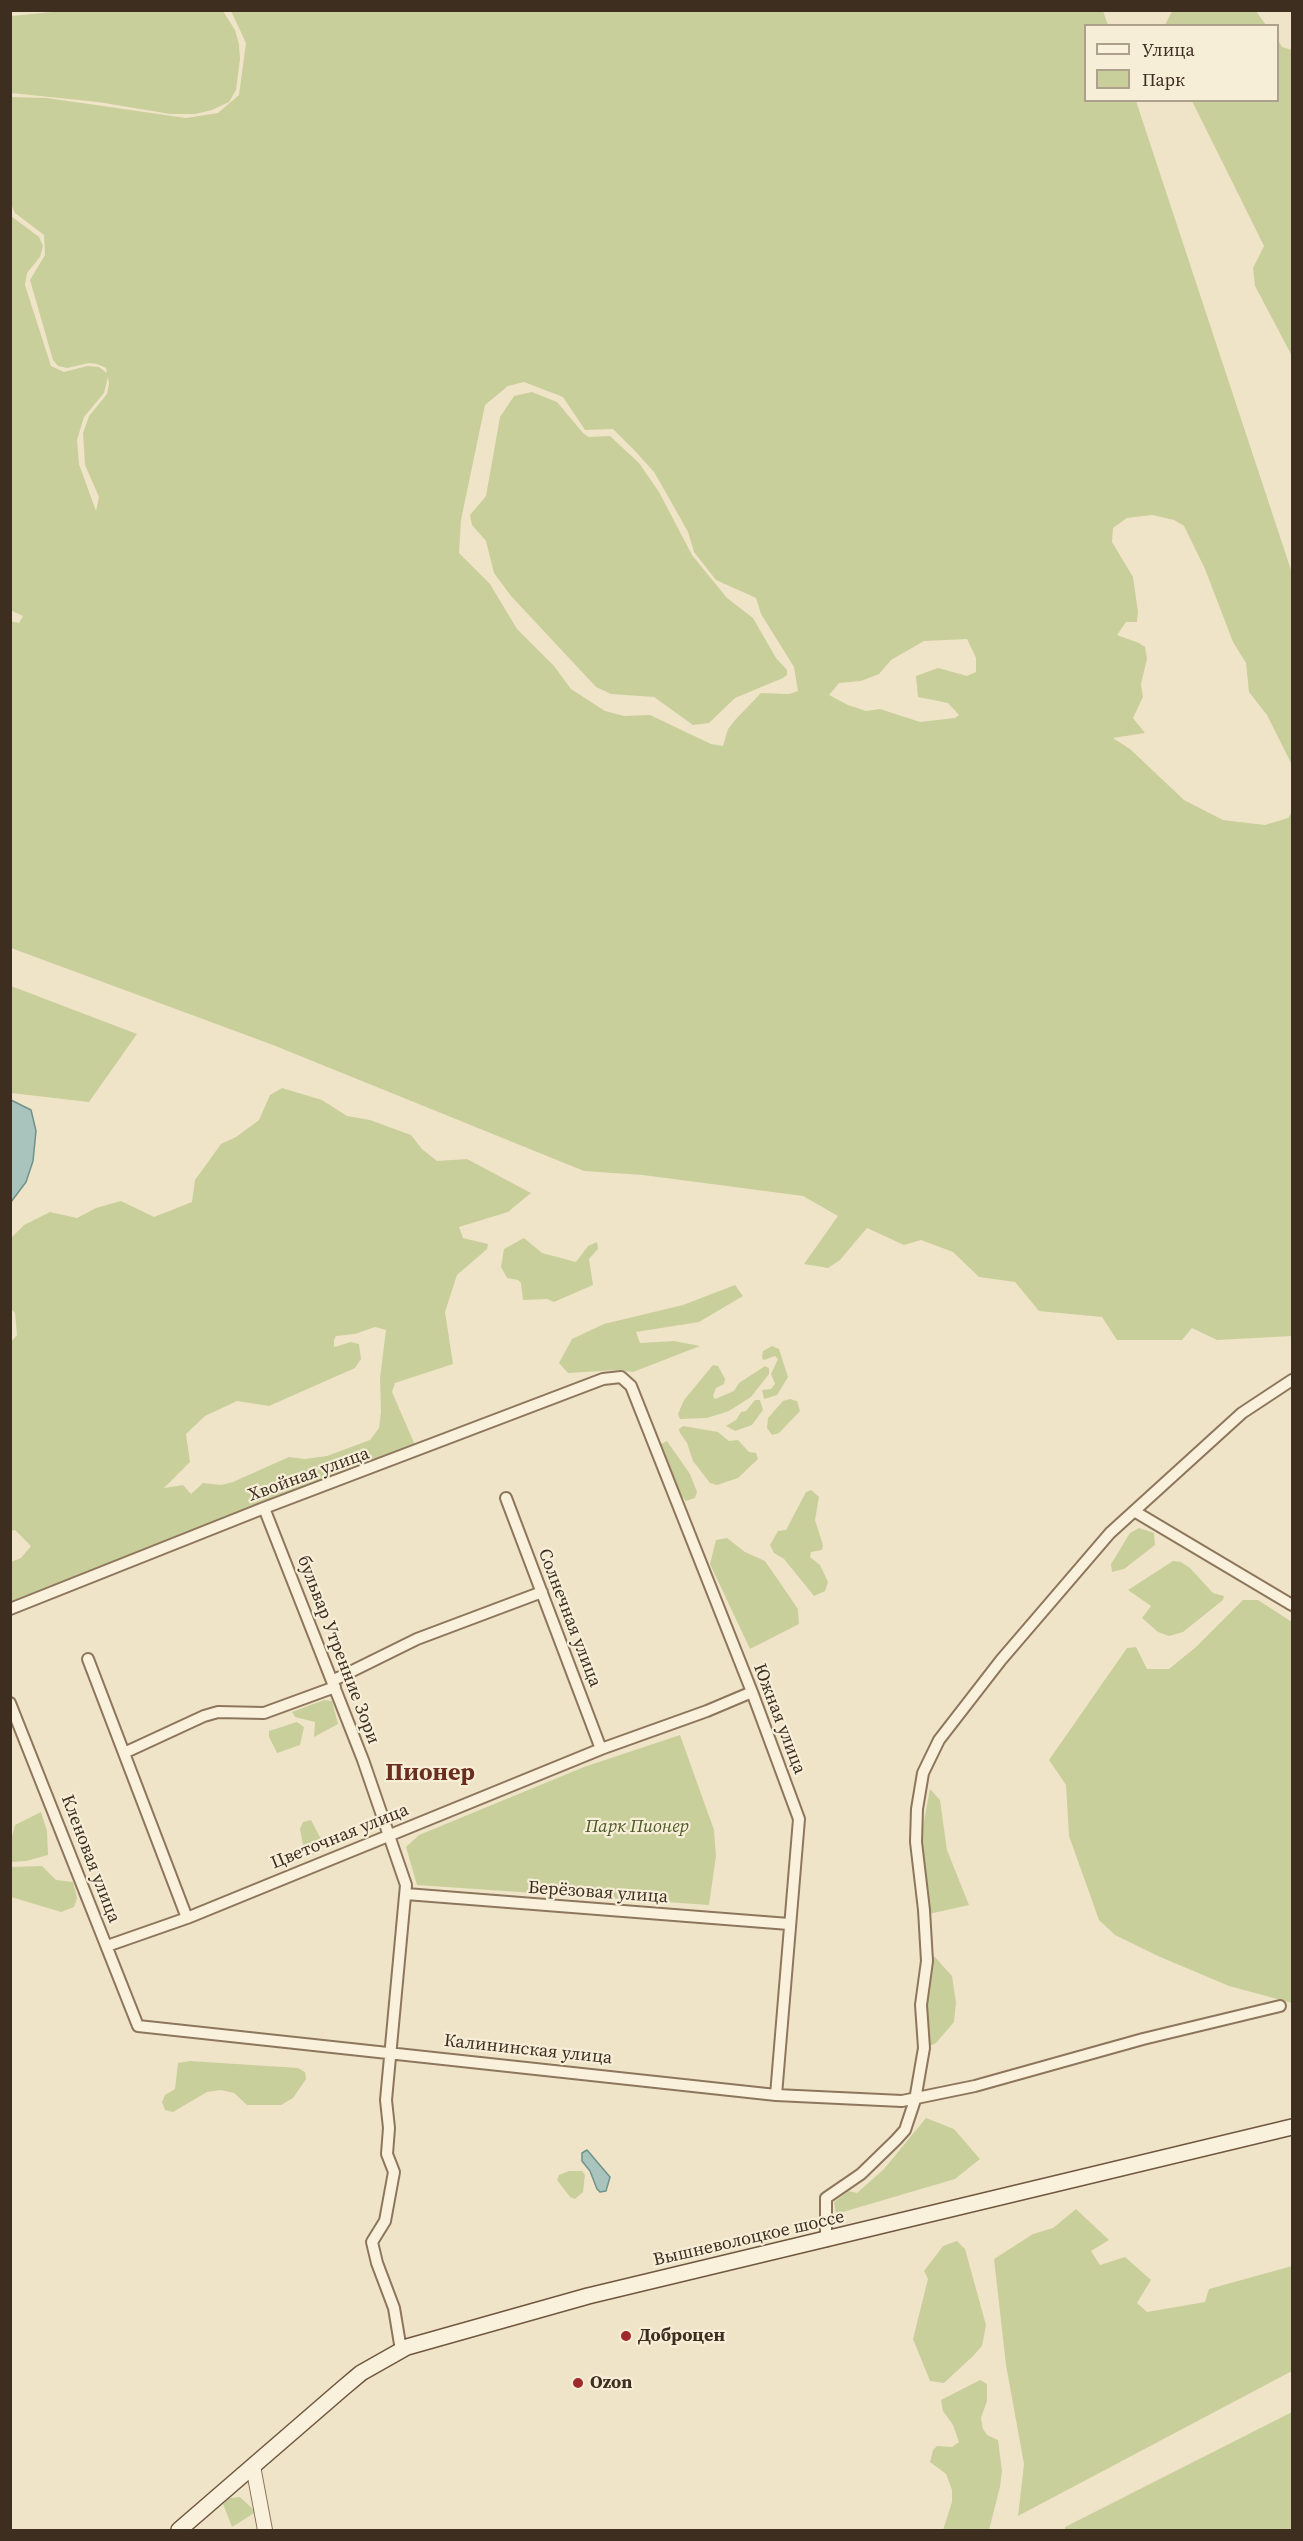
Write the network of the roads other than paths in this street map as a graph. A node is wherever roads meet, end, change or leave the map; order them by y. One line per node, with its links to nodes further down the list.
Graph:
1 (621, 1377): 4 (street, Хвойная улица); 11 (street, Южная улица)
2 (1293, 1380): 5 (street)
3 (506, 1498): 6 (street, Солнечная улица)
4 (264, 1508): 8 (street, Хвойная улица); 10 (street, бульвар Утренние Зори)
5 (1134, 1511): 7 (street); 24 (street)
6 (542, 1592): 10 (street); 13 (street, Солнечная улица)
7 (1293, 1605)
8 (10, 1609)
9 (88, 1659): 14 (street)
10 (333, 1684): 14 (street); 15 (street, бульвар Утренние Зори)
11 (752, 1692): 13 (street, Цветочная улица); 18 (street, Южная улица)
12 (10, 1703): 19 (street, Кленовая улица)
13 (601, 1749): 15 (street, Цветочная улица)
14 (124, 1753): 17 (street)
15 (390, 1835): 16 (street, бульвар Утренние Зори); 17 (street, Цветочная улица)
16 (406, 1894): 18 (street, Берёзовая улица); 22 (street, бульвар Утренние Зори)
17 (187, 1918): 19 (street, Цветочная улица)
18 (789, 1924): 23 (street, Южная улица)
19 (107, 1946): 21 (street, Кленовая улица)
20 (1280, 2006): 24 (street, Калининская улица)
21 (138, 2026): 22 (street, Калининская улица)
22 (389, 2052): 23 (street, Калининская улица); 27 (street, бульвар Утренние Зори)
23 (776, 2095): 24 (street, Калининская улица)
24 (915, 2100): 26 (street)
25 (1293, 2127): 26 (main road, Вышневолоцкое шоссе)
26 (826, 2241): 27 (main road, Вышневолоцкое шоссе)
27 (401, 2350): 28 (main road, Вышневолоцкое шоссе)
28 (253, 2466): 29 (main road, Вышневолоцкое шоссе); 30 (street)
29 (179, 2530)
30 (265, 2530)

